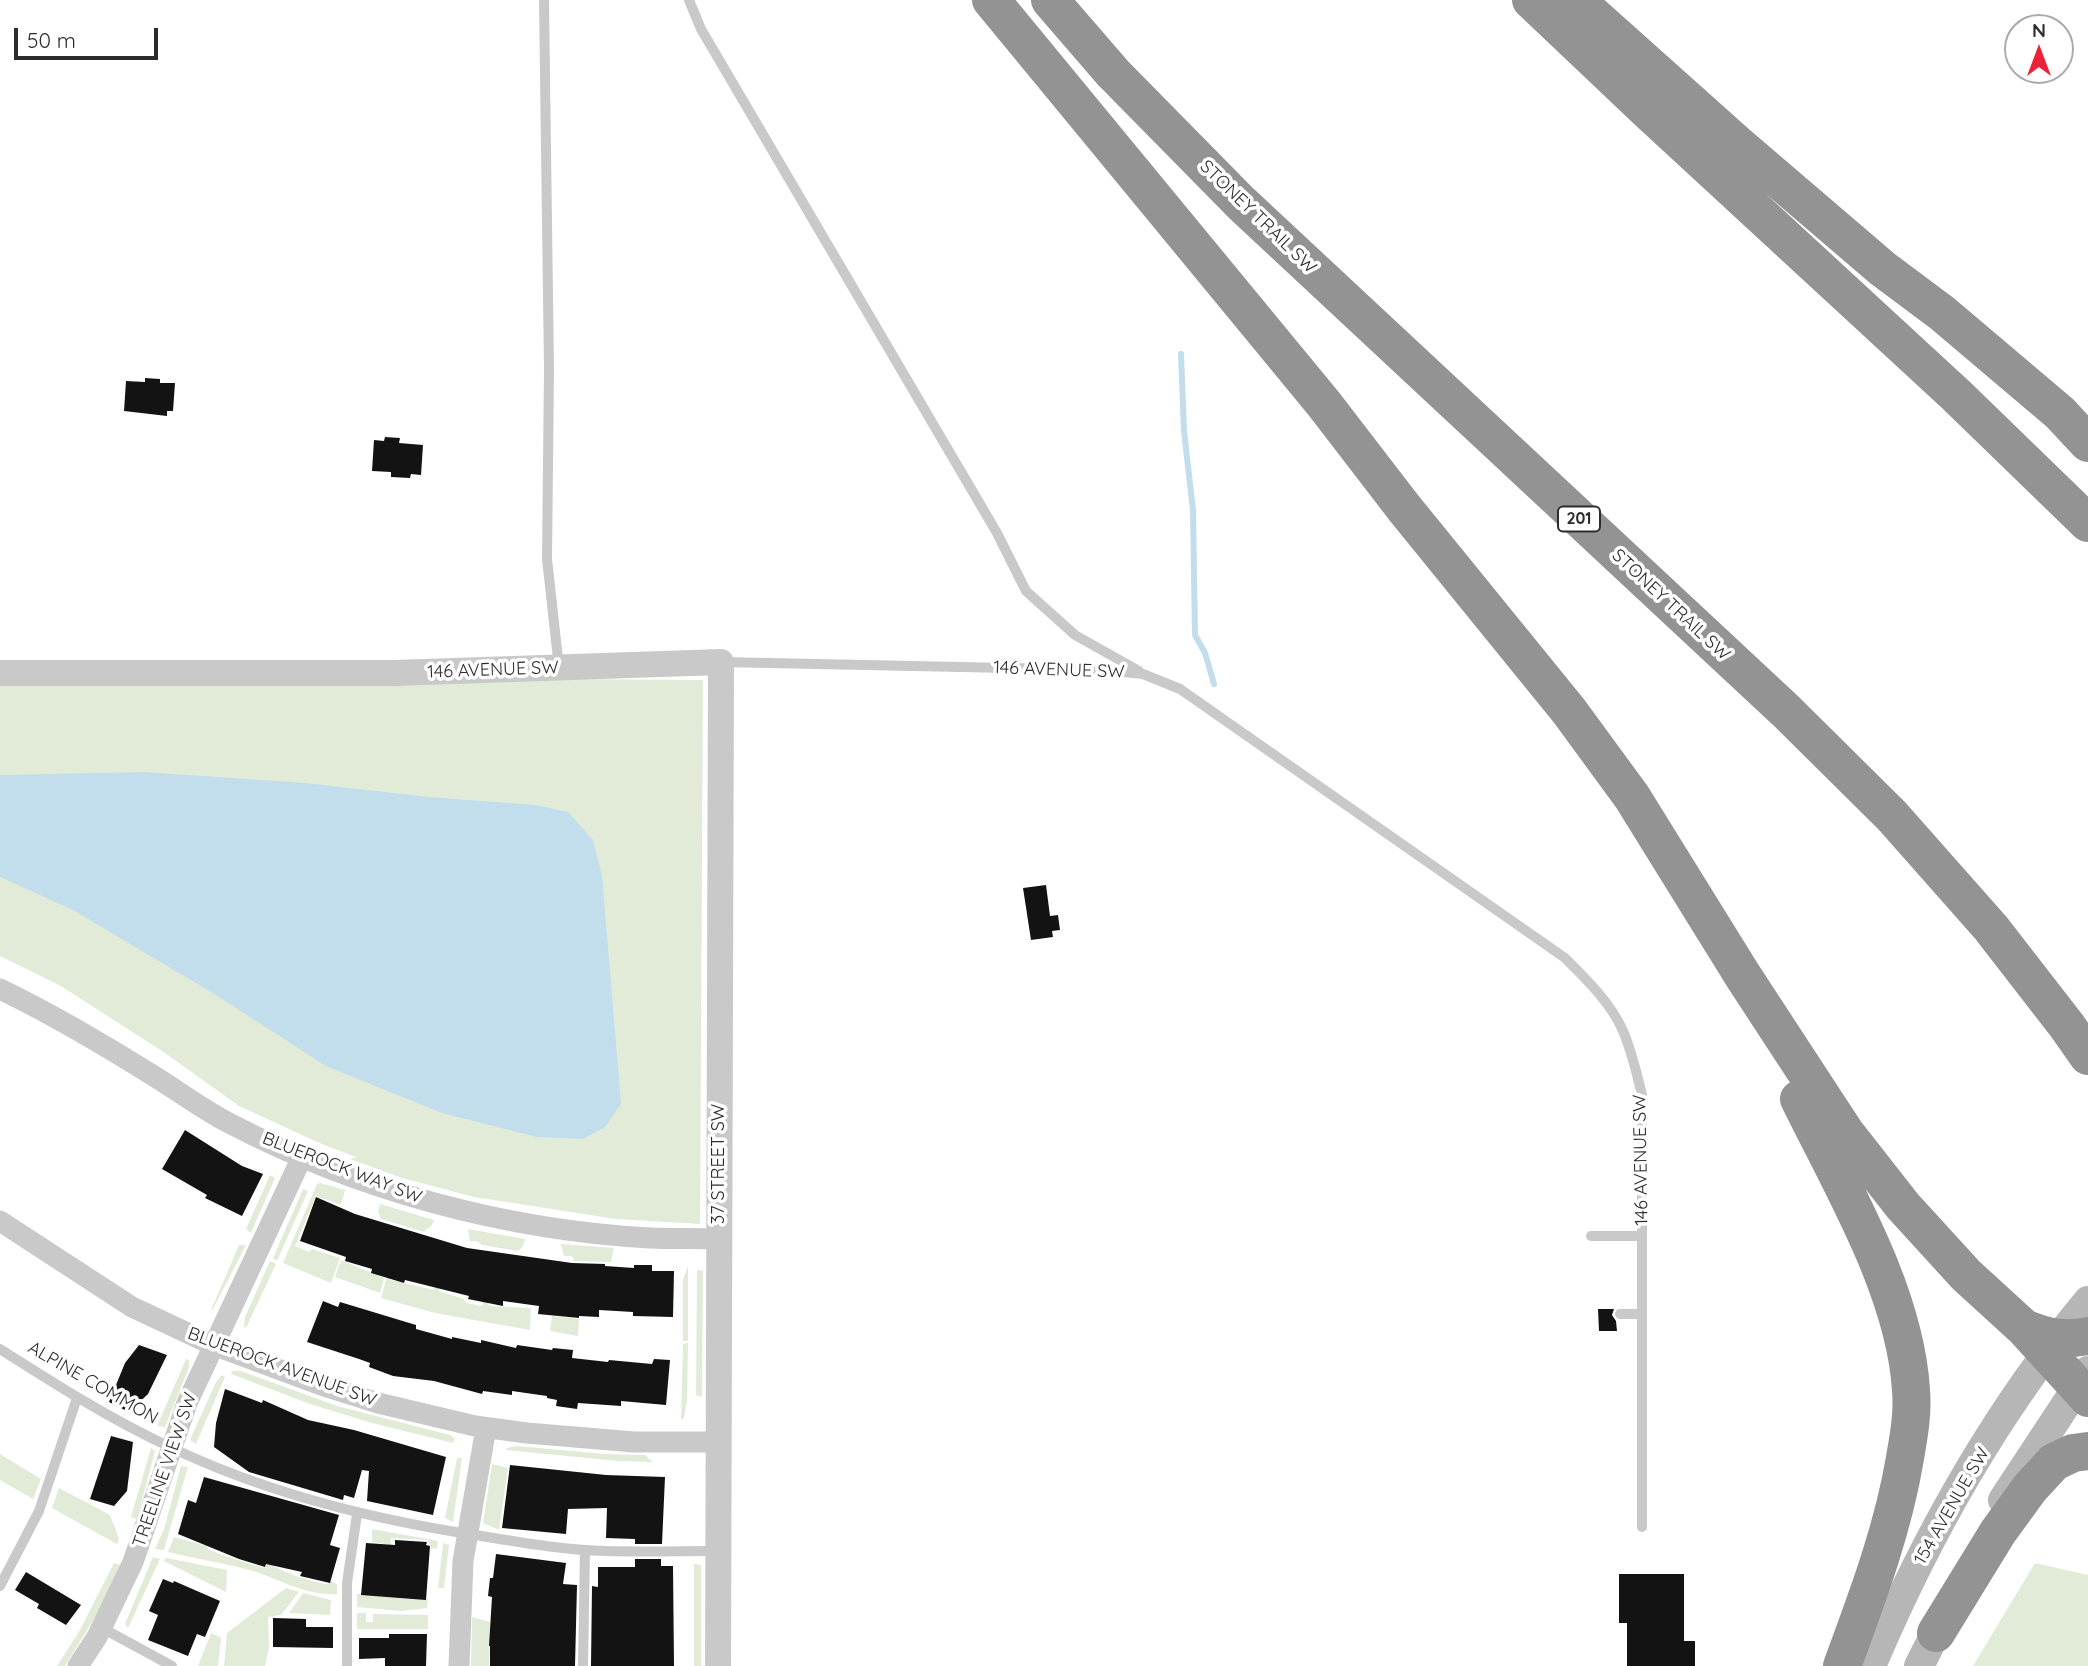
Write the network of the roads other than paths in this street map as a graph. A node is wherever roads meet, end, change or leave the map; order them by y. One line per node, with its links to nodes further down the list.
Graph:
1 (544, 0): 12 (lane)
2 (689, 0): 14 (lane)
3 (991, 0): 15 (highway)
4 (1049, 0): 17 (highway, STONEY TRAIL SW / 201)
5 (1531, 0): 10 (highway)
6 (1576, 0): 7 (highway)
7 (1818, 213): 8 (highway); 9 (highway)
8 (2088, 417)
9 (2088, 443)
10 (2088, 523)
11 (721, 662): 12 (street, 146 AVENUE SW); 14 (lane, 146 AVENUE SW); 22 (street, 37 STREET SW)
12 (559, 668): 13 (street, 146 AVENUE SW)
13 (0, 673)
14 (1143, 674): 21 (lane, 146 AVENUE SW)
15 (1743, 976): 26 (highway); 49 (highway)
16 (0, 989): 18 (street, BLUEROCK WAY SW)
17 (2088, 1056)
18 (302, 1157): 22 (street, BLUEROCK WAY SW); 27 (street, TREELINE VIEW SW)
19 (0, 1221): 27 (street, BLUEROCK AVENUE SW)
20 (1591, 1236): 21 (lane)
21 (1642, 1236): 25 (lane, 146 AVENUE SW)
22 (719, 1239): 32 (street, 37 STREET SW)
23 (2088, 1301): 26 (main road, 154 AVENUE SW)
24 (1620, 1314): 25 (lane)
25 (1642, 1314): 36 (lane, 146 AVENUE SW)
26 (2055, 1339): 29 (highway); 50 (main road, 154 AVENUE SW)
27 (212, 1345): 31 (street, BLUEROCK AVENUE SW); 33 (street, TREELINE VIEW SW)
28 (0, 1349): 30 (lane, ALPINE COMMON)
29 (2084, 1385): 42 (main road)
30 (77, 1398): 33 (lane, ALPINE COMMON); 40 (lane)
31 (486, 1428): 32 (street, BLUEROCK AVENUE SW); 37 (street)
32 (718, 1442): 39 (street, 37 STREET SW)
33 (170, 1448): 35 (lane, ALPINE COMMON); 41 (street, TREELINE VIEW SW)
34 (2088, 1451): 42 (highway)
35 (357, 1514): 37 (lane, ALPINE COMMON); 45 (lane)
36 (1642, 1527)
37 (468, 1534): 38 (lane, ALPINE COMMON); 46 (street)
38 (584, 1550): 39 (lane, ALPINE COMMON); 47 (lane)
39 (718, 1551): 48 (street, 37 STREET SW)
40 (0, 1586)
41 (102, 1628): 43 (street, TREELINE VIEW SW); 44 (lane)
42 (1936, 1633): 51 (main road)
43 (78, 1666)
44 (172, 1666)
45 (347, 1666)
46 (459, 1666)
47 (583, 1666)
48 (718, 1666)
49 (1842, 1666)
50 (1871, 1666)
51 (1919, 1666)

